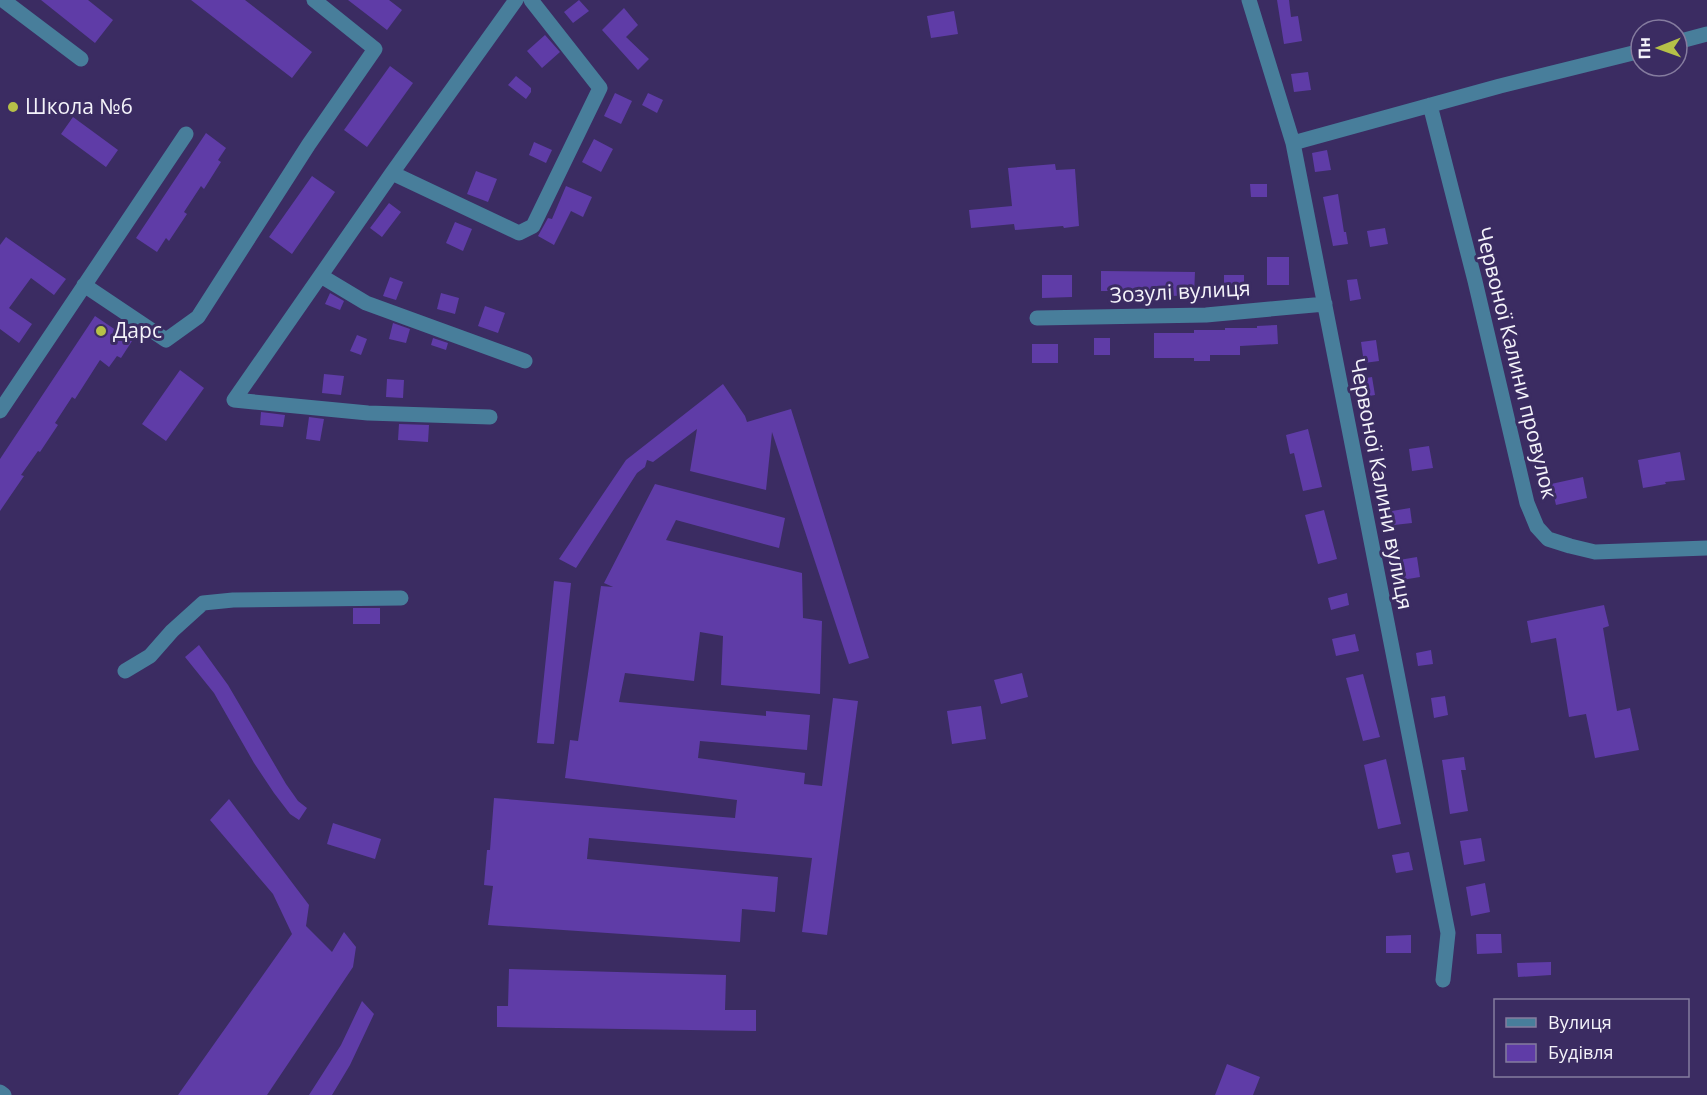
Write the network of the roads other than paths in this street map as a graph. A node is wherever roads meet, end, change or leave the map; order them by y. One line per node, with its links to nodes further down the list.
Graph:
1 (3, 0): 9 (street)
2 (314, 0): 15 (street)
3 (516, 0): 13 (street)
4 (531, 0): 13 (street)
5 (1250, 0): 12 (street, Червоної Калини вулиця)
6 (1707, 34): 7 (street)
7 (1689, 39)
8 (1629, 54): 10 (street)
9 (81, 59)
10 (1430, 105): 12 (street); 21 (street, Червоної Калини провулок)
11 (186, 134): 15 (street)
12 (1293, 143): 16 (street, Червоної Калини вулиця)
13 (392, 173): 14 (street)
14 (321, 276): 18 (street); 20 (street)
15 (84, 285): 19 (street)
16 (1324, 304): 17 (street, Зозулі вулиця); 24 (street, Червоної Калини вулиця)
17 (1037, 318)
18 (525, 361)
19 (0, 411)
20 (489, 417)
21 (1707, 548)
22 (401, 598): 23 (street)
23 (125, 671)
24 (1443, 980)

